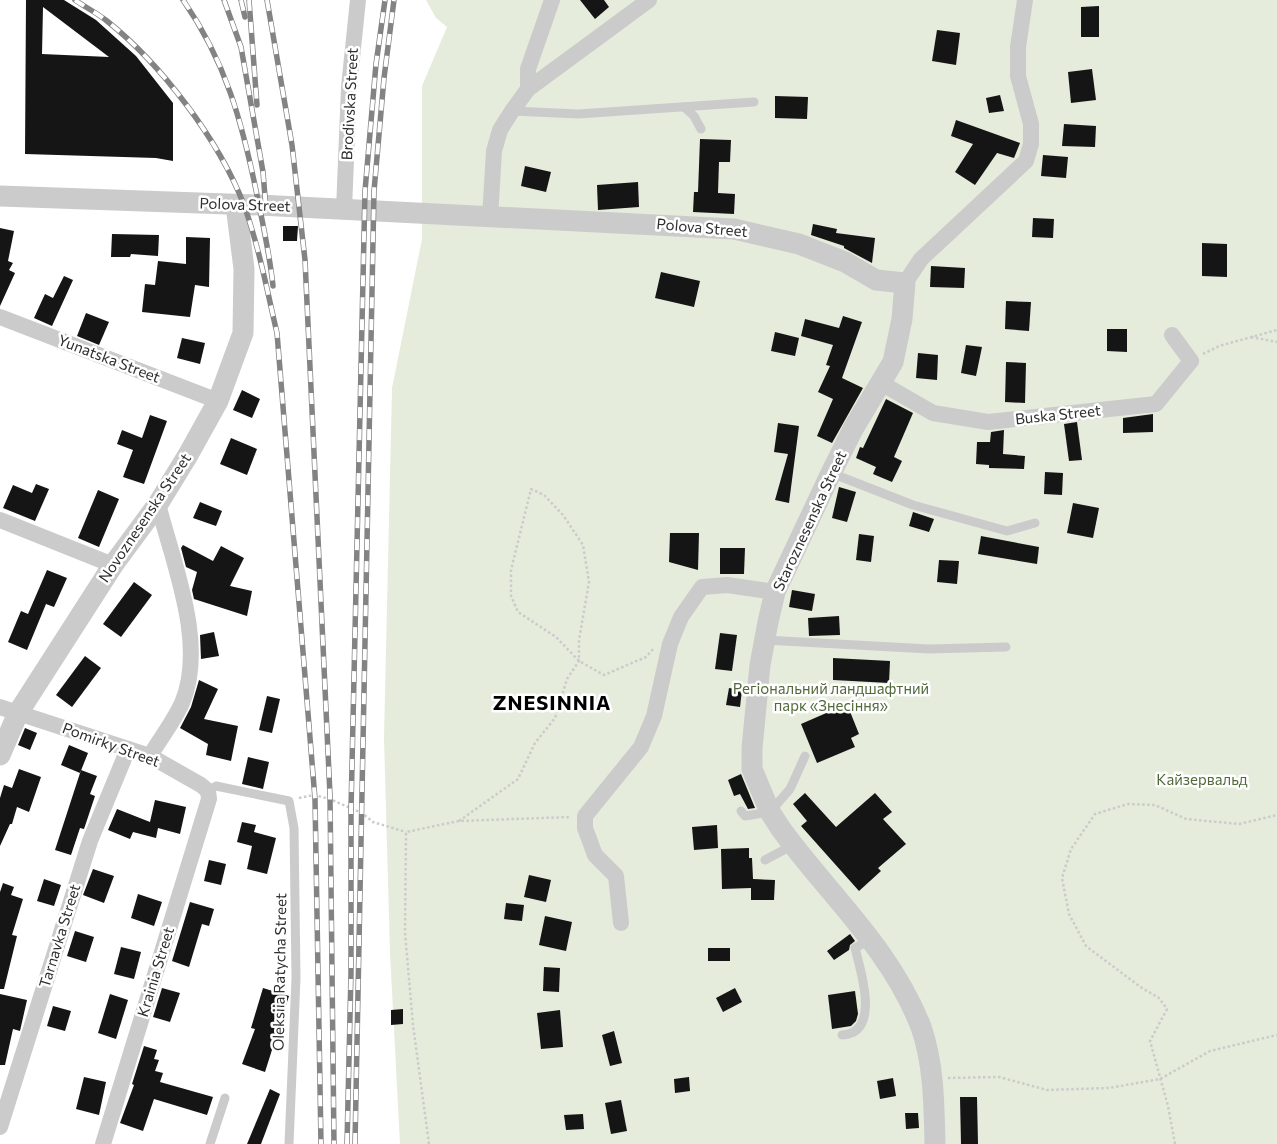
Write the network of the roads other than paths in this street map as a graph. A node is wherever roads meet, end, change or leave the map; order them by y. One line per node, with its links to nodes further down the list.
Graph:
1 (358, 0): 12 (street, Brodivska Street)
2 (552, 0): 5 (street)
3 (649, 0): 5 (street)
4 (1025, 0): 15 (street)
5 (528, 89): 8 (street)
6 (754, 102): 7 (lane)
7 (685, 108): 8 (lane); 9 (lane)
8 (512, 111): 13 (street)
9 (701, 129)
10 (0, 196): 11 (street, Polova Street)
11 (236, 205): 12 (street, Polova Street); 20 (street, Novoznesenska Street)
12 (344, 209): 13 (street, Polova Street)
13 (490, 218): 14 (street, Polova Street)
14 (876, 280): 15 (street, Polova Street); 17 (street)
15 (904, 283): 17 (street, Staroznesenska Street)
16 (0, 317): 20 (street, Yunatska Street)
17 (902, 319): 19 (street, Staroznesenska Street)
18 (1172, 335): 19 (street, Buska Street)
19 (882, 383): 21 (street, Staroznesenska Street)
20 (218, 401): 22 (street, Novoznesenska Street)
21 (831, 473): 24 (lane); 26 (street, Staroznesenska Street)
22 (158, 504): 25 (street, Novoznesenska Street); 32 (street)
23 (0, 520): 25 (street)
24 (1035, 523)
25 (113, 565): 29 (street, Novoznesenska Street)
26 (775, 592): 27 (street, Staroznesenska Street); 39 (street)
27 (765, 640): 28 (lane); 36 (street, Staroznesenska Street)
28 (1006, 647)
29 (9, 710): 30 (street, Pomirky Street); 31 (street, Novoznesenska Street)
30 (128, 749): 32 (street, Pomirky Street); 43 (street, Tarnavka Street)
31 (0, 755)
32 (150, 756): 34 (street, Pomirky Street)
33 (805, 756): 36 (lane)
34 (209, 795): 44 (street, Krainia Street); 46 (lane, Oleksiia Ratycha Street)
35 (741, 811): 36 (lane)
36 (770, 812): 37 (street, Staroznesenska Street)
37 (793, 845): 38 (lane); 40 (street, Staroznesenska Street)
38 (765, 860)
39 (621, 923)
40 (871, 939): 41 (lane); 47 (street, Staroznesenska Street)
41 (842, 1035)
42 (225, 1098): 45 (lane)
43 (0, 1127)
44 (103, 1144)
45 (210, 1144)
46 (289, 1144)
47 (935, 1144)

